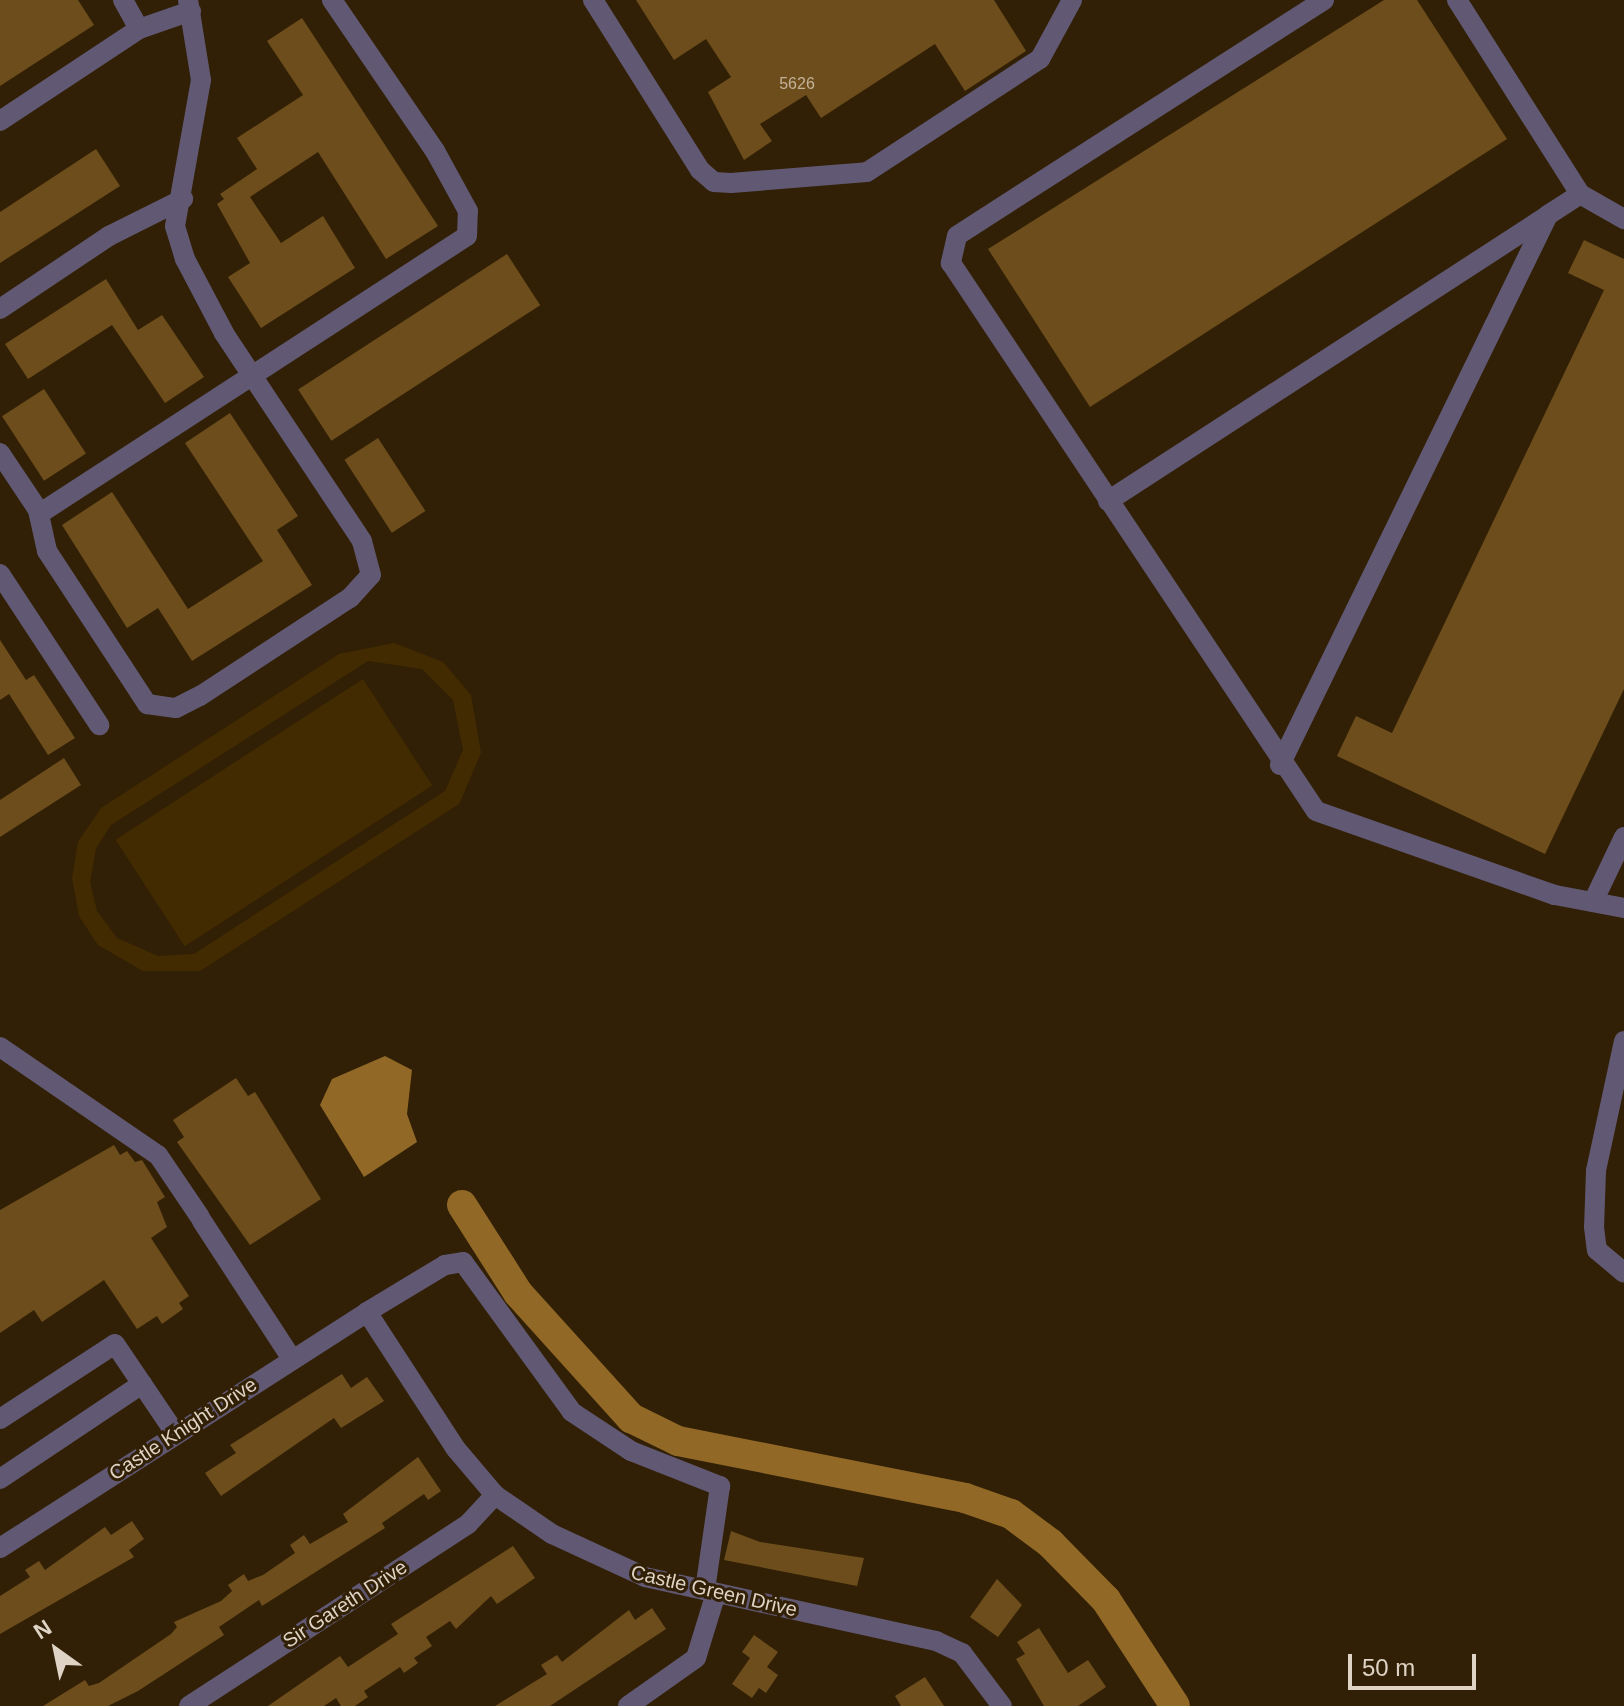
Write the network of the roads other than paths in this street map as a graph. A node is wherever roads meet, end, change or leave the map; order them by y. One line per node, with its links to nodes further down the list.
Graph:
1 (123, 0): 8 (street)
2 (332, 0): 15 (street)
3 (593, 0): 4 (street)
4 (1072, 0)
5 (1324, 0): 17 (street)
6 (1457, 0): 10 (street)
7 (189, 5): 8 (street); 11 (street)
8 (139, 29): 9 (street)
9 (0, 121)
10 (1580, 194): 12 (street); 13 (street)
11 (183, 199): 14 (street); 15 (street)
12 (1548, 215): 17 (street); 21 (street)
13 (1624, 219)
14 (0, 309)
15 (250, 372): 18 (street); 18 (street)
16 (0, 453): 18 (street)
17 (1108, 501): 21 (street)
18 (39, 514)
19 (0, 574): 20 (street)
20 (99, 725)
21 (1280, 765): 23 (street)
22 (1624, 837): 23 (street)
23 (1593, 902): 24 (street)
24 (1624, 908)
25 (1624, 1041): 27 (street)
26 (0, 1047): 29 (street)
27 (1624, 1273)
28 (367, 1312): 29 (street, Castle Knight Drive); 34 (street, Castle Green Drive); 36 (street, Castle Knight Drive)
29 (292, 1359): 32 (street, Castle Knight Drive)
30 (142, 1384): 31 (street); 32 (street); 33 (street)
31 (0, 1419)
32 (175, 1433): 35 (street, Castle Knight Drive)
33 (0, 1479)
34 (495, 1495): 36 (street, Castle Green Drive); 37 (street, Sir Gareth Drive)
35 (0, 1548)
36 (711, 1592): 38 (street); 39 (street, Castle Green Drive)
37 (189, 1706)
38 (628, 1706)
39 (1002, 1706)

